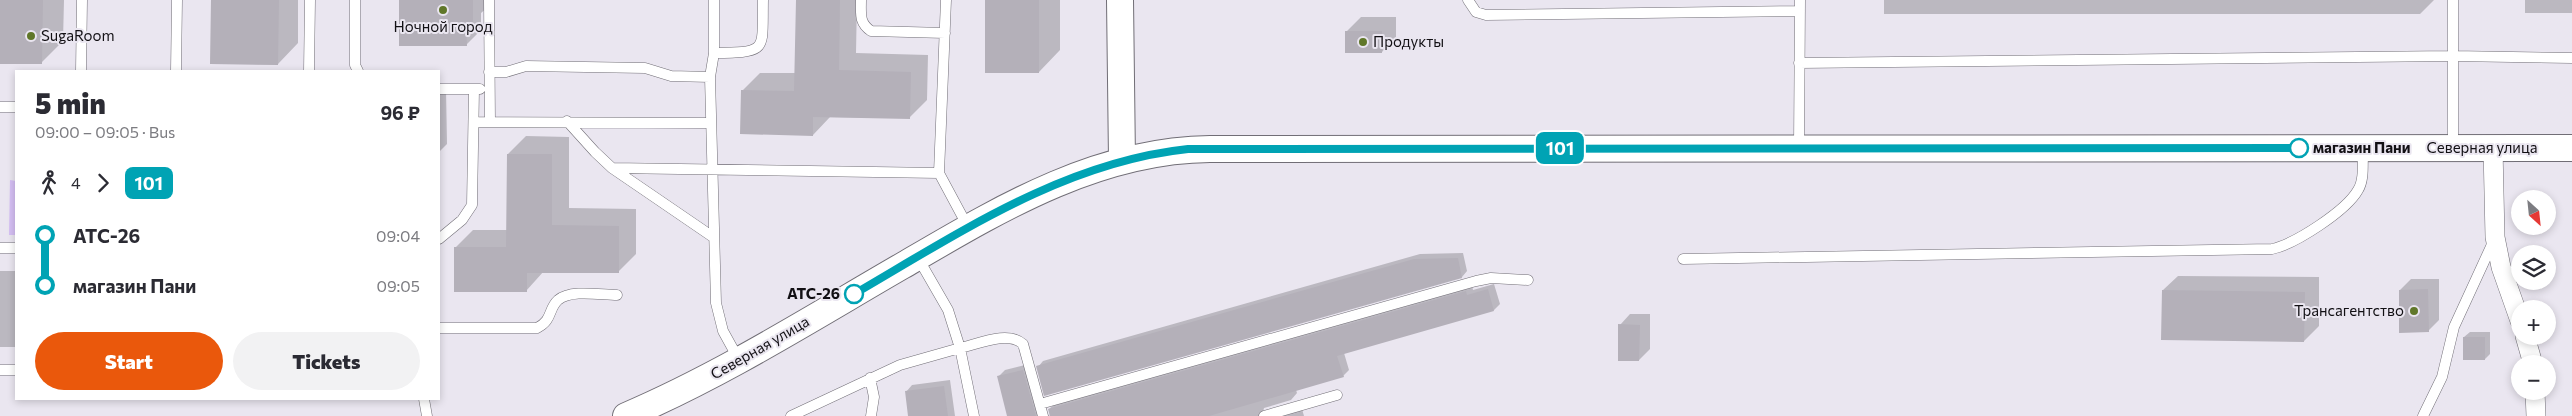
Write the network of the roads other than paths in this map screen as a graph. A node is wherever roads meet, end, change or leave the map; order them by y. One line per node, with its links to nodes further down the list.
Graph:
1 (82, 0): 20 (lane)
2 (177, 0): 21 (lane)
3 (310, 0): 22 (lane)
4 (355, 0): 23 (lane)
5 (489, 0): 24 (lane)
6 (714, 0): 16 (lane)
7 (763, 0): 16 (lane)
8 (860, 0): 15 (lane)
9 (946, 0): 15 (lane)
10 (1120, 0): 40 (main road)
11 (1468, 0): 14 (lane)
12 (1800, 0): 14 (lane)
13 (2453, 0): 17 (lane)
14 (1800, 11): 19 (lane)
15 (945, 33): 43 (lane)
16 (714, 53): 25 (lane)
17 (2453, 56): 18 (lane); 19 (lane); 37 (lane)
18 (2572, 58)
19 (1799, 63): 35 (lane)
20 (81, 70)
21 (176, 70)
22 (309, 70)
23 (358, 70)
24 (489, 72): 25 (lane); 28 (lane)
25 (710, 76): 34 (lane)
26 (440, 89): 27 (lane)
27 (474, 89): 28 (lane); 32 (lane)
28 (490, 89): 33 (lane)
29 (0, 107): 30 (lane)
30 (15, 107)
31 (567, 121): 33 (lane); 34 (lane); 41 (lane)
32 (474, 122): 33 (lane); 47 (lane)
33 (490, 122)
34 (711, 123): 42 (lane)
35 (1799, 148): 36 (main road, Северная улица); 40 (main road, Северная улица)
36 (2363, 148): 37 (main road, Северная улица); 51 (lane)
37 (2453, 148): 38 (main road, Северная улица)
38 (2493, 148): 39 (main road, Северная улица); 46 (street)
39 (2572, 148)
40 (1122, 160): 44 (main road, Северная улица)
41 (612, 168): 42 (lane); 45 (lane)
42 (712, 169): 43 (lane); 45 (lane)
43 (939, 173): 44 (lane)
44 (968, 228): 50 (main road, Северная улица)
45 (713, 237): 57 (lane)
46 (2495, 237): 54 (street); 72 (lane)
47 (440, 238)
48 (0, 248): 49 (lane)
49 (15, 248)
50 (917, 257): 56 (lane); 57 (main road, Северная улица)
51 (1683, 259)
52 (1528, 280): 64 (lane)
53 (617, 295): 55 (lane)
54 (2512, 300)
55 (440, 328)
56 (960, 348): 60 (lane); 64 (lane); 69 (lane)
57 (739, 360): 66 (main road, Северная улица)
58 (0, 370): 59 (lane)
59 (15, 370)
60 (870, 378): 67 (lane); 68 (lane)
61 (1337, 395): 71 (lane)
62 (424, 400): 65 (lane)
63 (2535, 400): 73 (street)
64 (1040, 404): 70 (lane)
65 (427, 416)
66 (626, 416)
67 (791, 416)
68 (871, 416)
69 (974, 416)
70 (1043, 416)
71 (1264, 416)
72 (2423, 416)
73 (2536, 416)

